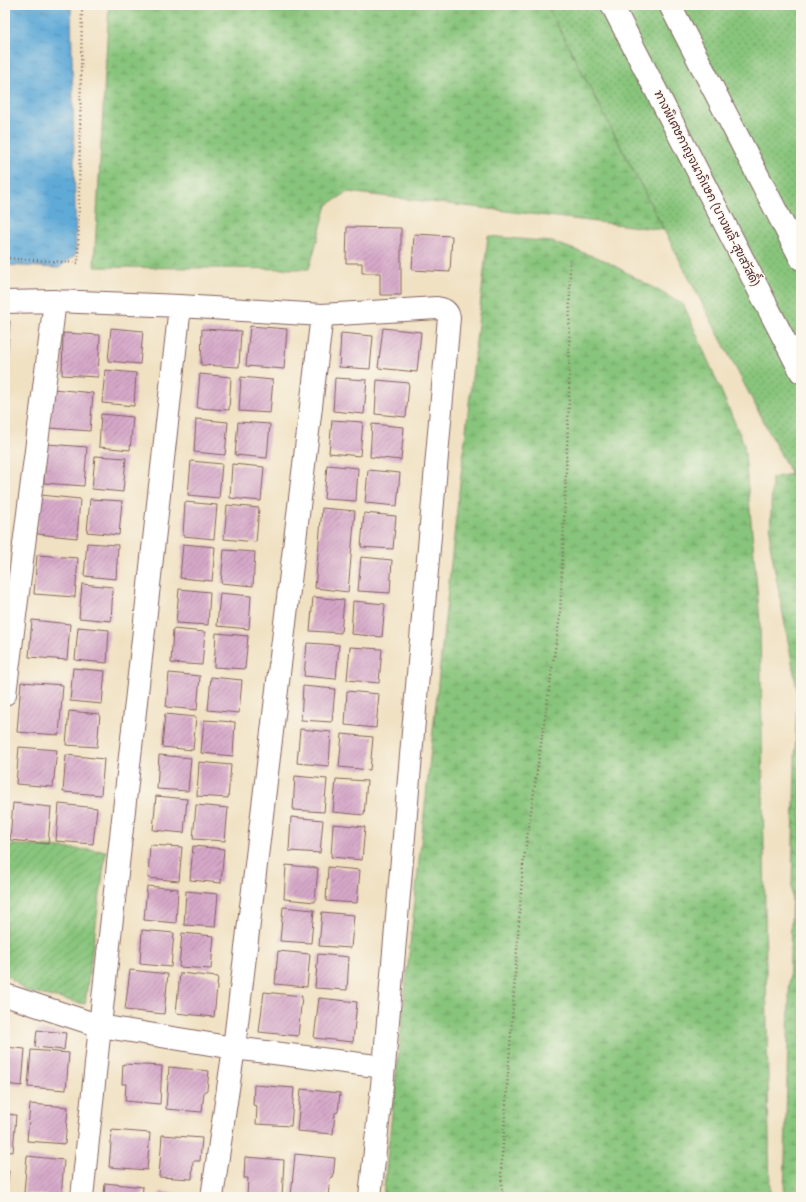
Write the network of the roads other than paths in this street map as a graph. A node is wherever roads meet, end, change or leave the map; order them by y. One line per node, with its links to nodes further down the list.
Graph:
1 (612, 5): 8 (main road, ทางพิเศษกาญจนาภิเษก (บางพลี-สุขสวัสดิ์))
2 (670, 5): 3 (main road)
3 (801, 259)
4 (55, 301): 5 (main road); 6 (main road); 9 (main road)
5 (5, 302)
6 (180, 306): 7 (main road); 11 (main road)
7 (322, 315): 12 (main road); 13 (main road)
8 (801, 372)
9 (5, 694)
10 (5, 994): 11 (main road)
11 (100, 1026): 12 (main road); 14 (main road)
12 (234, 1048): 13 (main road); 15 (main road)
13 (384, 1067): 16 (main road)
14 (82, 1197)
15 (212, 1197)
16 (370, 1197)

